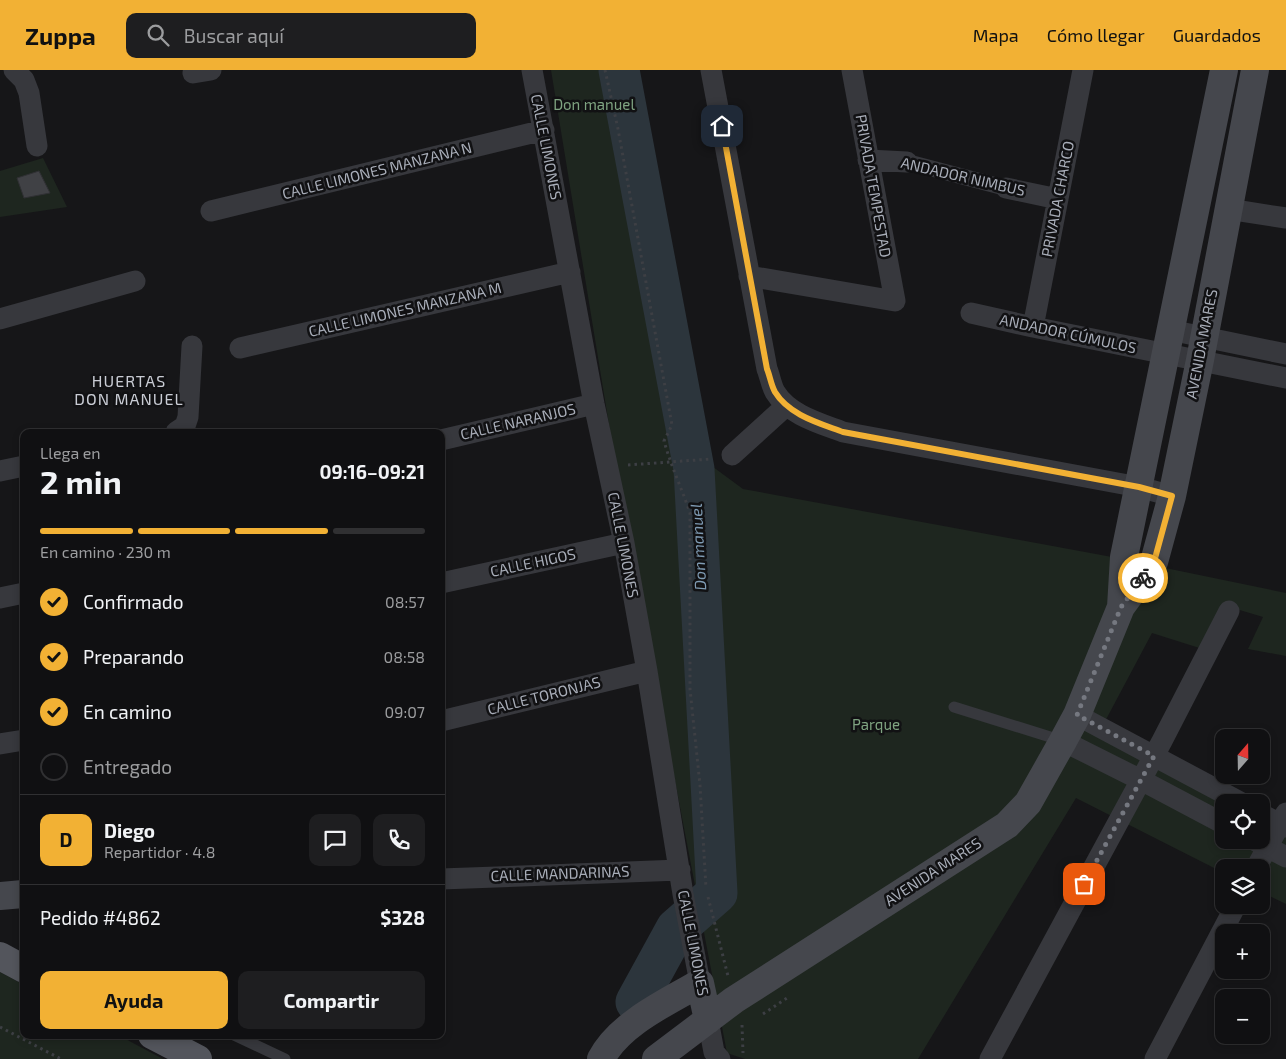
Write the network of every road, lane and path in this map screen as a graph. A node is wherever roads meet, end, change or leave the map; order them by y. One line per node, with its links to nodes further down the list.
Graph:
1 (14, 70): 10 (street)
2 (532, 70): 9 (street, CALLE LIMONES)
3 (605, 70): 36 (path)
4 (711, 70): 19 (street)
5 (852, 70): 11 (street, PRIVADA TEMPESTAD)
6 (1083, 70): 14 (street, PRIVADA CHARCO)
7 (1224, 70): 24 (main road, AVENIDA MARES)
8 (1254, 70): 15 (main road, AVENIDA MARES)
9 (544, 130): 16 (street, CALLE LIMONES MANZANA N); 18 (street, CALLE LIMONES)
10 (37, 146)
11 (868, 160): 12 (street, ANDADOR NIMBUS); 19 (street, PRIVADA TEMPESTAD)
12 (907, 162): 13 (street, ANDADOR NIMBUS)
13 (1006, 188): 14 (street, ANDADOR NIMBUS)
14 (1058, 199): 23 (street, PRIVADA CHARCO)
15 (1228, 209): 17 (street); 27 (main road, AVENIDA MARES)
16 (211, 211)
17 (1286, 218)
18 (570, 272): 26 (street, CALLE LIMONES MANZANA M); 30 (street, CALLE LIMONES)
19 (750, 276): 31 (street)
20 (135, 281): 22 (street)
21 (971, 313): 23 (street, ANDADOR CÚMULOS)
22 (0, 319)
23 (1033, 327): 24 (street, ANDADOR CÚMULOS)
24 (1168, 342): 27 (street, ANDADOR CÚMULOS); 40 (main road, AVENIDA MARES)
25 (192, 346): 32 (street)
26 (240, 348)
27 (1202, 348): 28 (street); 29 (street); 41 (main road, AVENIDA MARES)
28 (1286, 354)
29 (1286, 378)
30 (594, 404): 33 (street, CALLE NARANJOS); 37 (street, CALLE LIMONES)
31 (786, 406): 34 (street); 40 (street)
32 (180, 429)
33 (445, 439)
34 (732, 455)
35 (705, 461): 36 (path)
36 (670, 463): 37 (path); 74 (path)
37 (607, 466): 42 (street, CALLE LIMONES)
38 (20, 467): 39 (street)
39 (0, 471)
40 (1139, 487): 41 (street); 46 (main road, AVENIDA MARES)
41 (1172, 496): 46 (main road, AVENIDA MARES)
42 (624, 543): 43 (street, CALLE HIGOS); 48 (street, CALLE LIMONES)
43 (445, 582)
44 (20, 594): 45 (street)
45 (0, 598)
46 (1121, 607): 50 (main road, AVENIDA MARES)
47 (1229, 611): 55 (street)
48 (647, 671): 51 (street, CALLE TORONJAS); 64 (street, CALLE LIMONES)
49 (954, 707): 53 (lane)
50 (1077, 715): 53 (main road, AVENIDA MARES); 55 (street)
51 (445, 720)
52 (20, 741): 54 (street)
53 (1064, 741): 56 (street); 74 (main road, AVENIDA MARES)
54 (0, 744)
55 (1154, 756): 56 (street); 57 (street)
56 (1141, 780): 59 (street); 87 (street)
57 (1225, 794)
58 (1270, 817): 60 (street)
59 (1215, 819)
60 (1284, 821): 61 (street)
61 (1270, 834)
62 (1270, 849): 63 (street)
63 (1286, 857)
64 (680, 870): 65 (street, CALLE MANDARINAS); 73 (street, CALLE LIMONES)
65 (445, 879)
66 (0, 881): 67 (street)
67 (20, 893)
68 (20, 895): 69 (main road)
69 (0, 896)
70 (1231, 914): 88 (street)
71 (0, 956): 72 (main road)
72 (20, 967)
73 (700, 983): 75 (main road, CALLE LIMONES); 84 (main road)
74 (734, 1000): 75 (main road, AVENIDA MARES)
75 (708, 1020): 85 (main road, AVENIDA MARES); 86 (street)
76 (0, 1027): 77 (path)
77 (20, 1037)
78 (23, 1039): 81 (path)
79 (160, 1039): 82 (main road)
80 (242, 1039): 83 (lane)
81 (61, 1059)
82 (198, 1059)
83 (284, 1059)
84 (601, 1059)
85 (656, 1059)
86 (720, 1059)
87 (990, 1059)
88 (1155, 1059)

